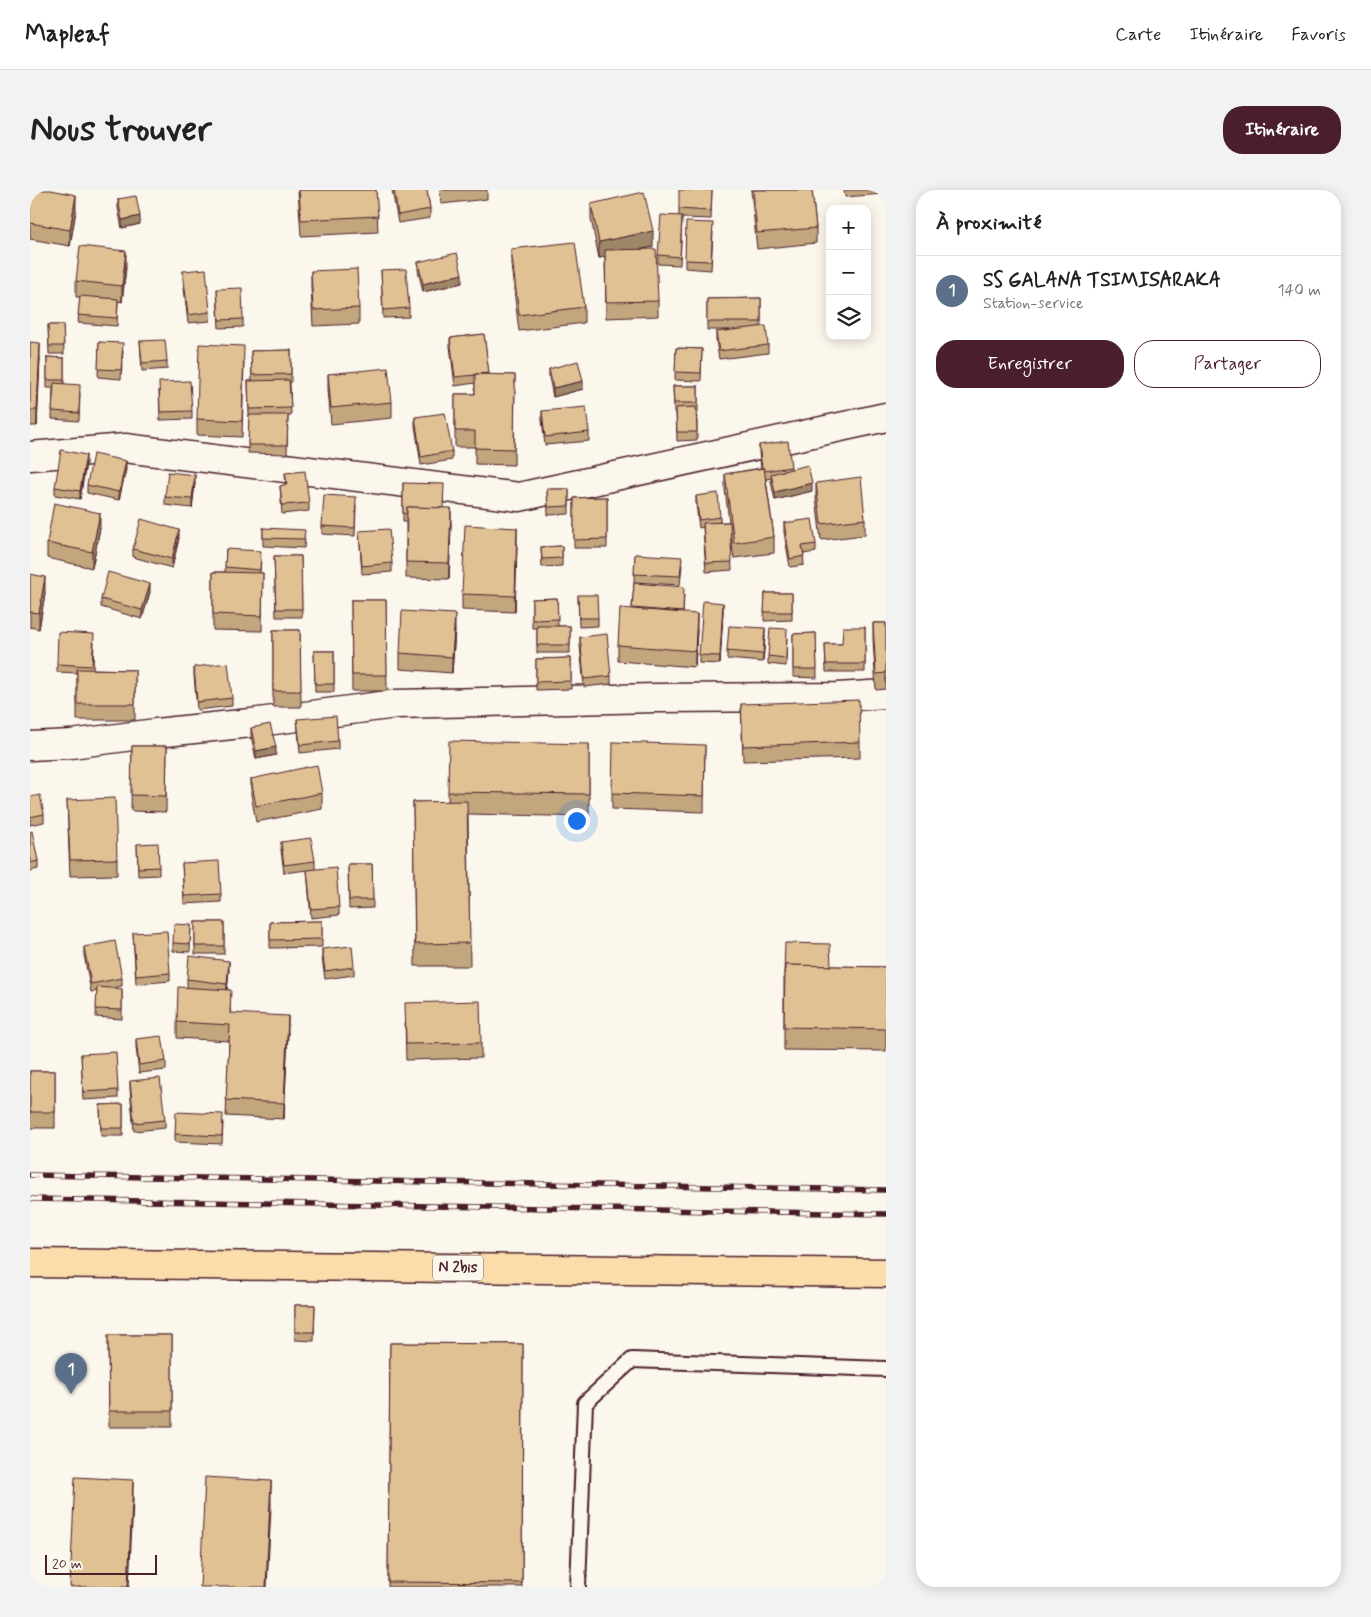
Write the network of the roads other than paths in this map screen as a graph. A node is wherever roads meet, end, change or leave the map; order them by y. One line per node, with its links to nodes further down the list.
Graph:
1 (886, 416): 2 (street)
2 (30, 456)
3 (886, 694): 4 (street)
4 (30, 746)
5 (30, 1263): 6 (main road, N 2bis)
6 (886, 1273)
7 (886, 1369): 8 (lane)
8 (578, 1587)

